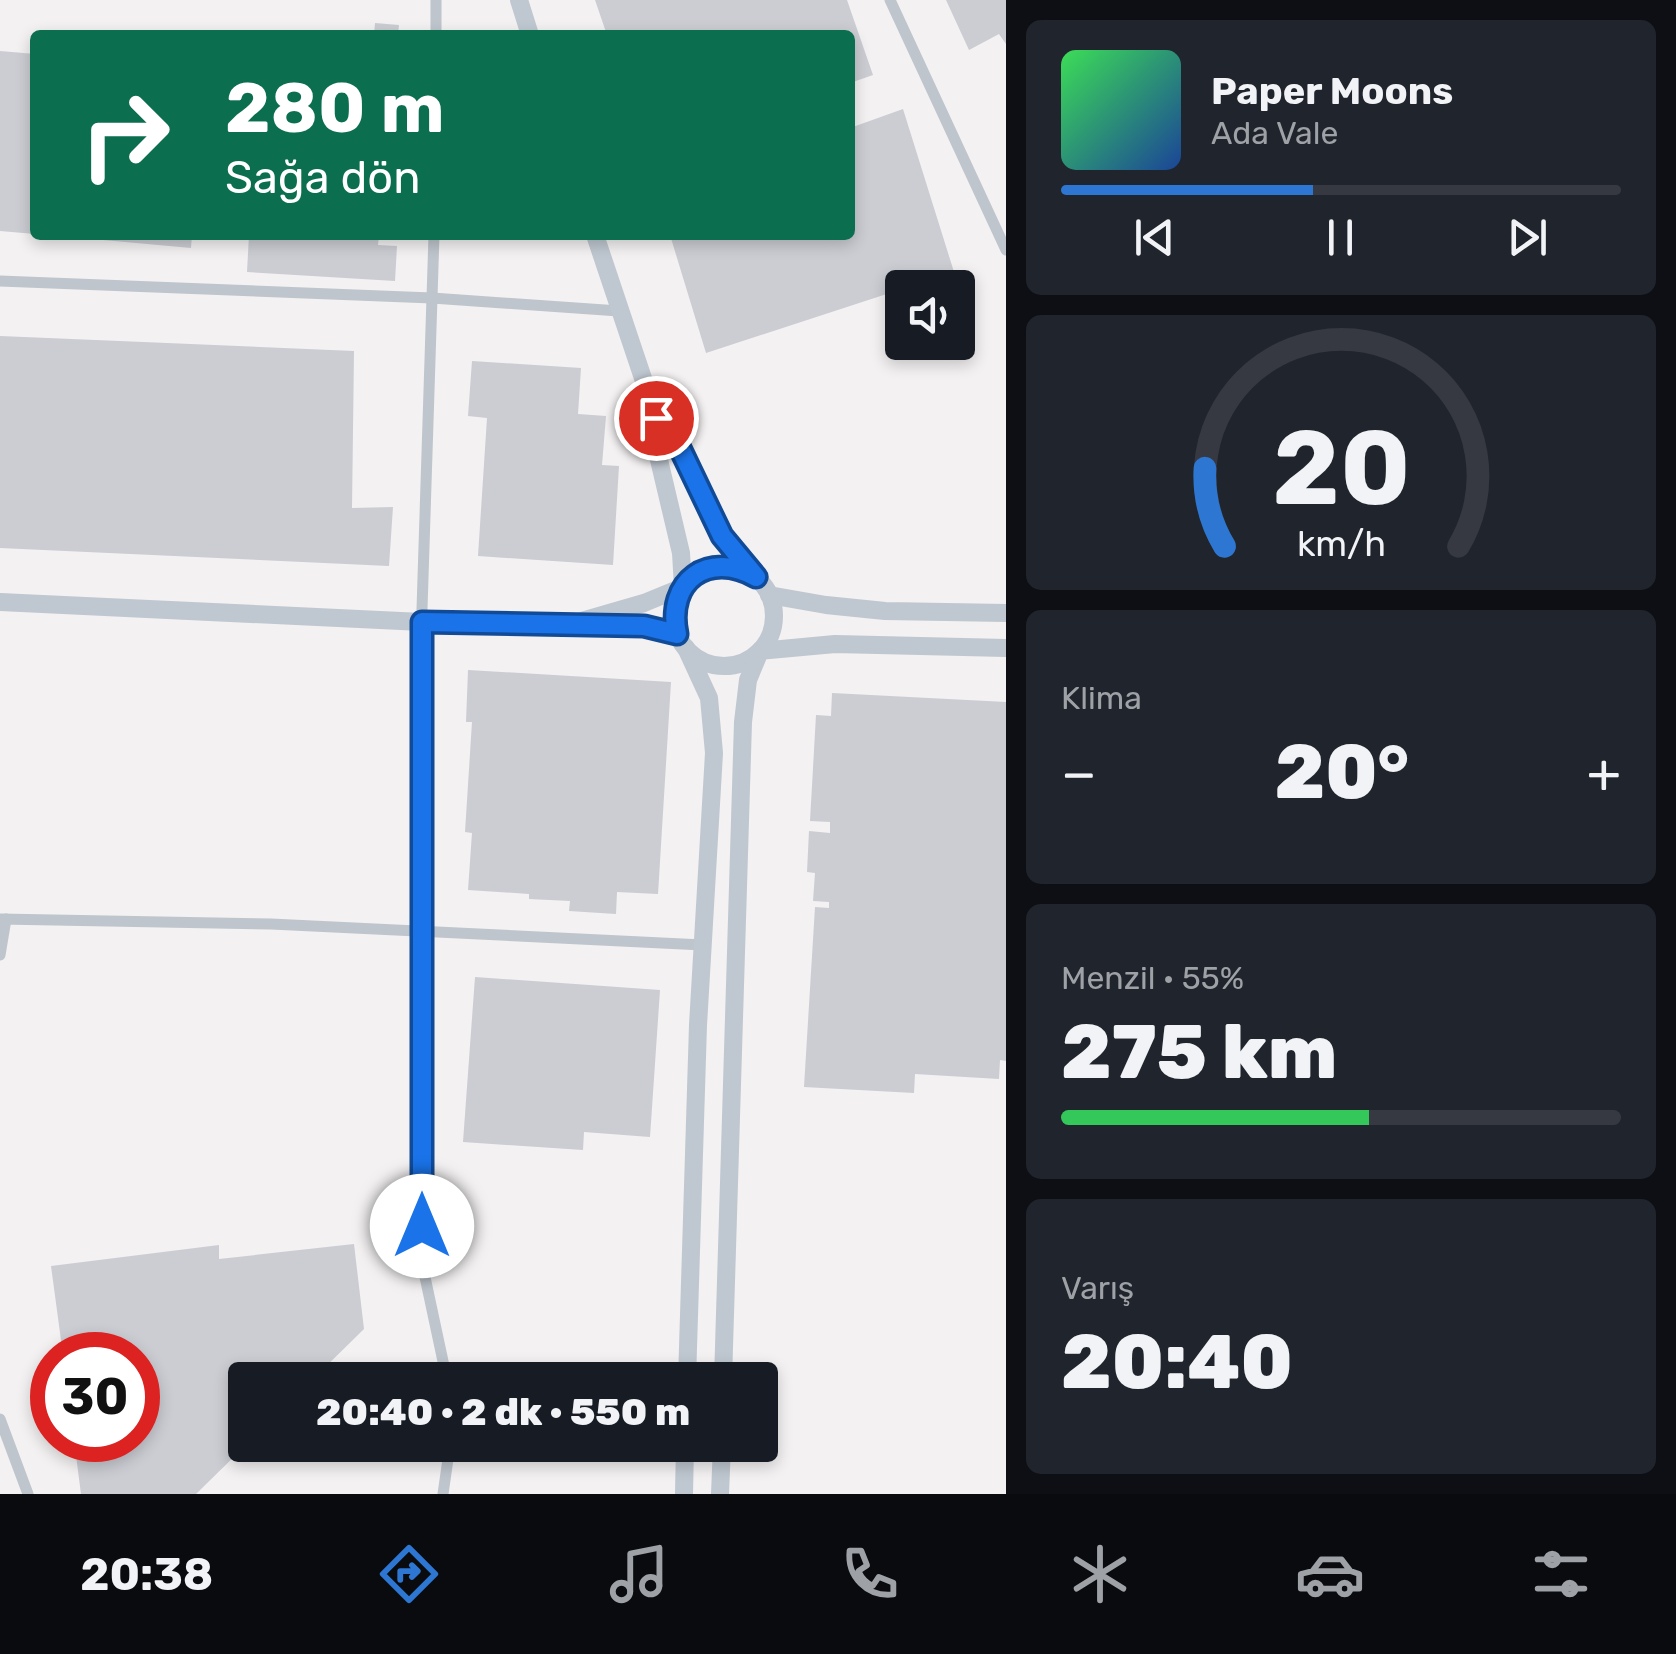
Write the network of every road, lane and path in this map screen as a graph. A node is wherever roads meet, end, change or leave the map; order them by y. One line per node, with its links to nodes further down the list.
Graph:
1 (436, 0): 4 (street)
2 (519, 0): 5 (street)
3 (890, 0): 8 (street)
4 (436, 30)
5 (528, 30)
6 (434, 240): 10 (street)
7 (597, 240): 11 (street)
8 (1006, 250)
9 (0, 280): 10 (street)
10 (432, 298): 11 (street); 18 (street)
11 (619, 311): 12 (street)
12 (656, 418): 13 (street); 14 (street)
13 (756, 577): 14 (street); 15 (street)
14 (683, 587): 19 (street); 20 (street)
15 (769, 595): 17 (street); 22 (street)
16 (0, 602): 18 (street)
17 (1006, 613)
18 (422, 622): 19 (street); 24 (street)
19 (575, 623): 20 (street)
20 (682, 641): 22 (street); 25 (street)
21 (1006, 648): 22 (street)
22 (760, 650): 29 (street)
23 (3, 919): 24 (street); 26 (street)
24 (422, 932): 25 (street); 27 (street)
25 (703, 944): 28 (street)
26 (0, 954)
27 (443, 1362)
28 (688, 1362)
29 (724, 1362)
30 (0, 1419): 34 (street)
31 (448, 1462): 35 (street)
32 (685, 1462): 36 (street)
33 (721, 1462): 37 (street)
34 (28, 1494)
35 (443, 1494)
36 (684, 1494)
37 (720, 1494)

